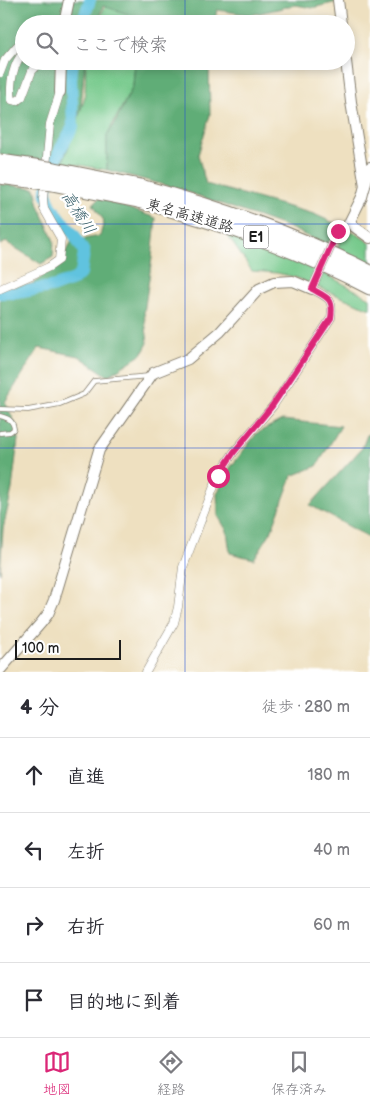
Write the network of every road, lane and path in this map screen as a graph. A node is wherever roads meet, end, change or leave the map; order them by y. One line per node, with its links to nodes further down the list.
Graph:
1 (69, 0): 3 (street)
2 (338, 0): 4 (street)
3 (66, 15)
4 (340, 15)
5 (15, 48): 10 (street)
6 (15, 67): 7 (street)
7 (33, 70)
8 (61, 70): 11 (street)
9 (347, 70): 15 (street)
10 (0, 73)
11 (60, 92): 20 (street)
12 (0, 162): 16 (highway, 東名高速道路 / E1, bridge)
13 (370, 167): 15 (street)
14 (0, 176): 16 (highway, 東名高速道路 / E1, bridge)
15 (365, 186): 17 (street)
16 (139, 194): 19 (highway, 東名高速道路 / E1); 22 (highway, 東名高速道路 / E1)
17 (349, 223): 18 (street); 21 (street, bridge)
18 (370, 238)
19 (370, 273)
20 (1, 286)
21 (313, 286): 23 (street); 28 (street)
22 (370, 287)
23 (150, 376): 24 (lane); 27 (street)
24 (0, 409)
25 (0, 416): 26 (lane)
26 (0, 433)
27 (0, 670)
28 (146, 672)

